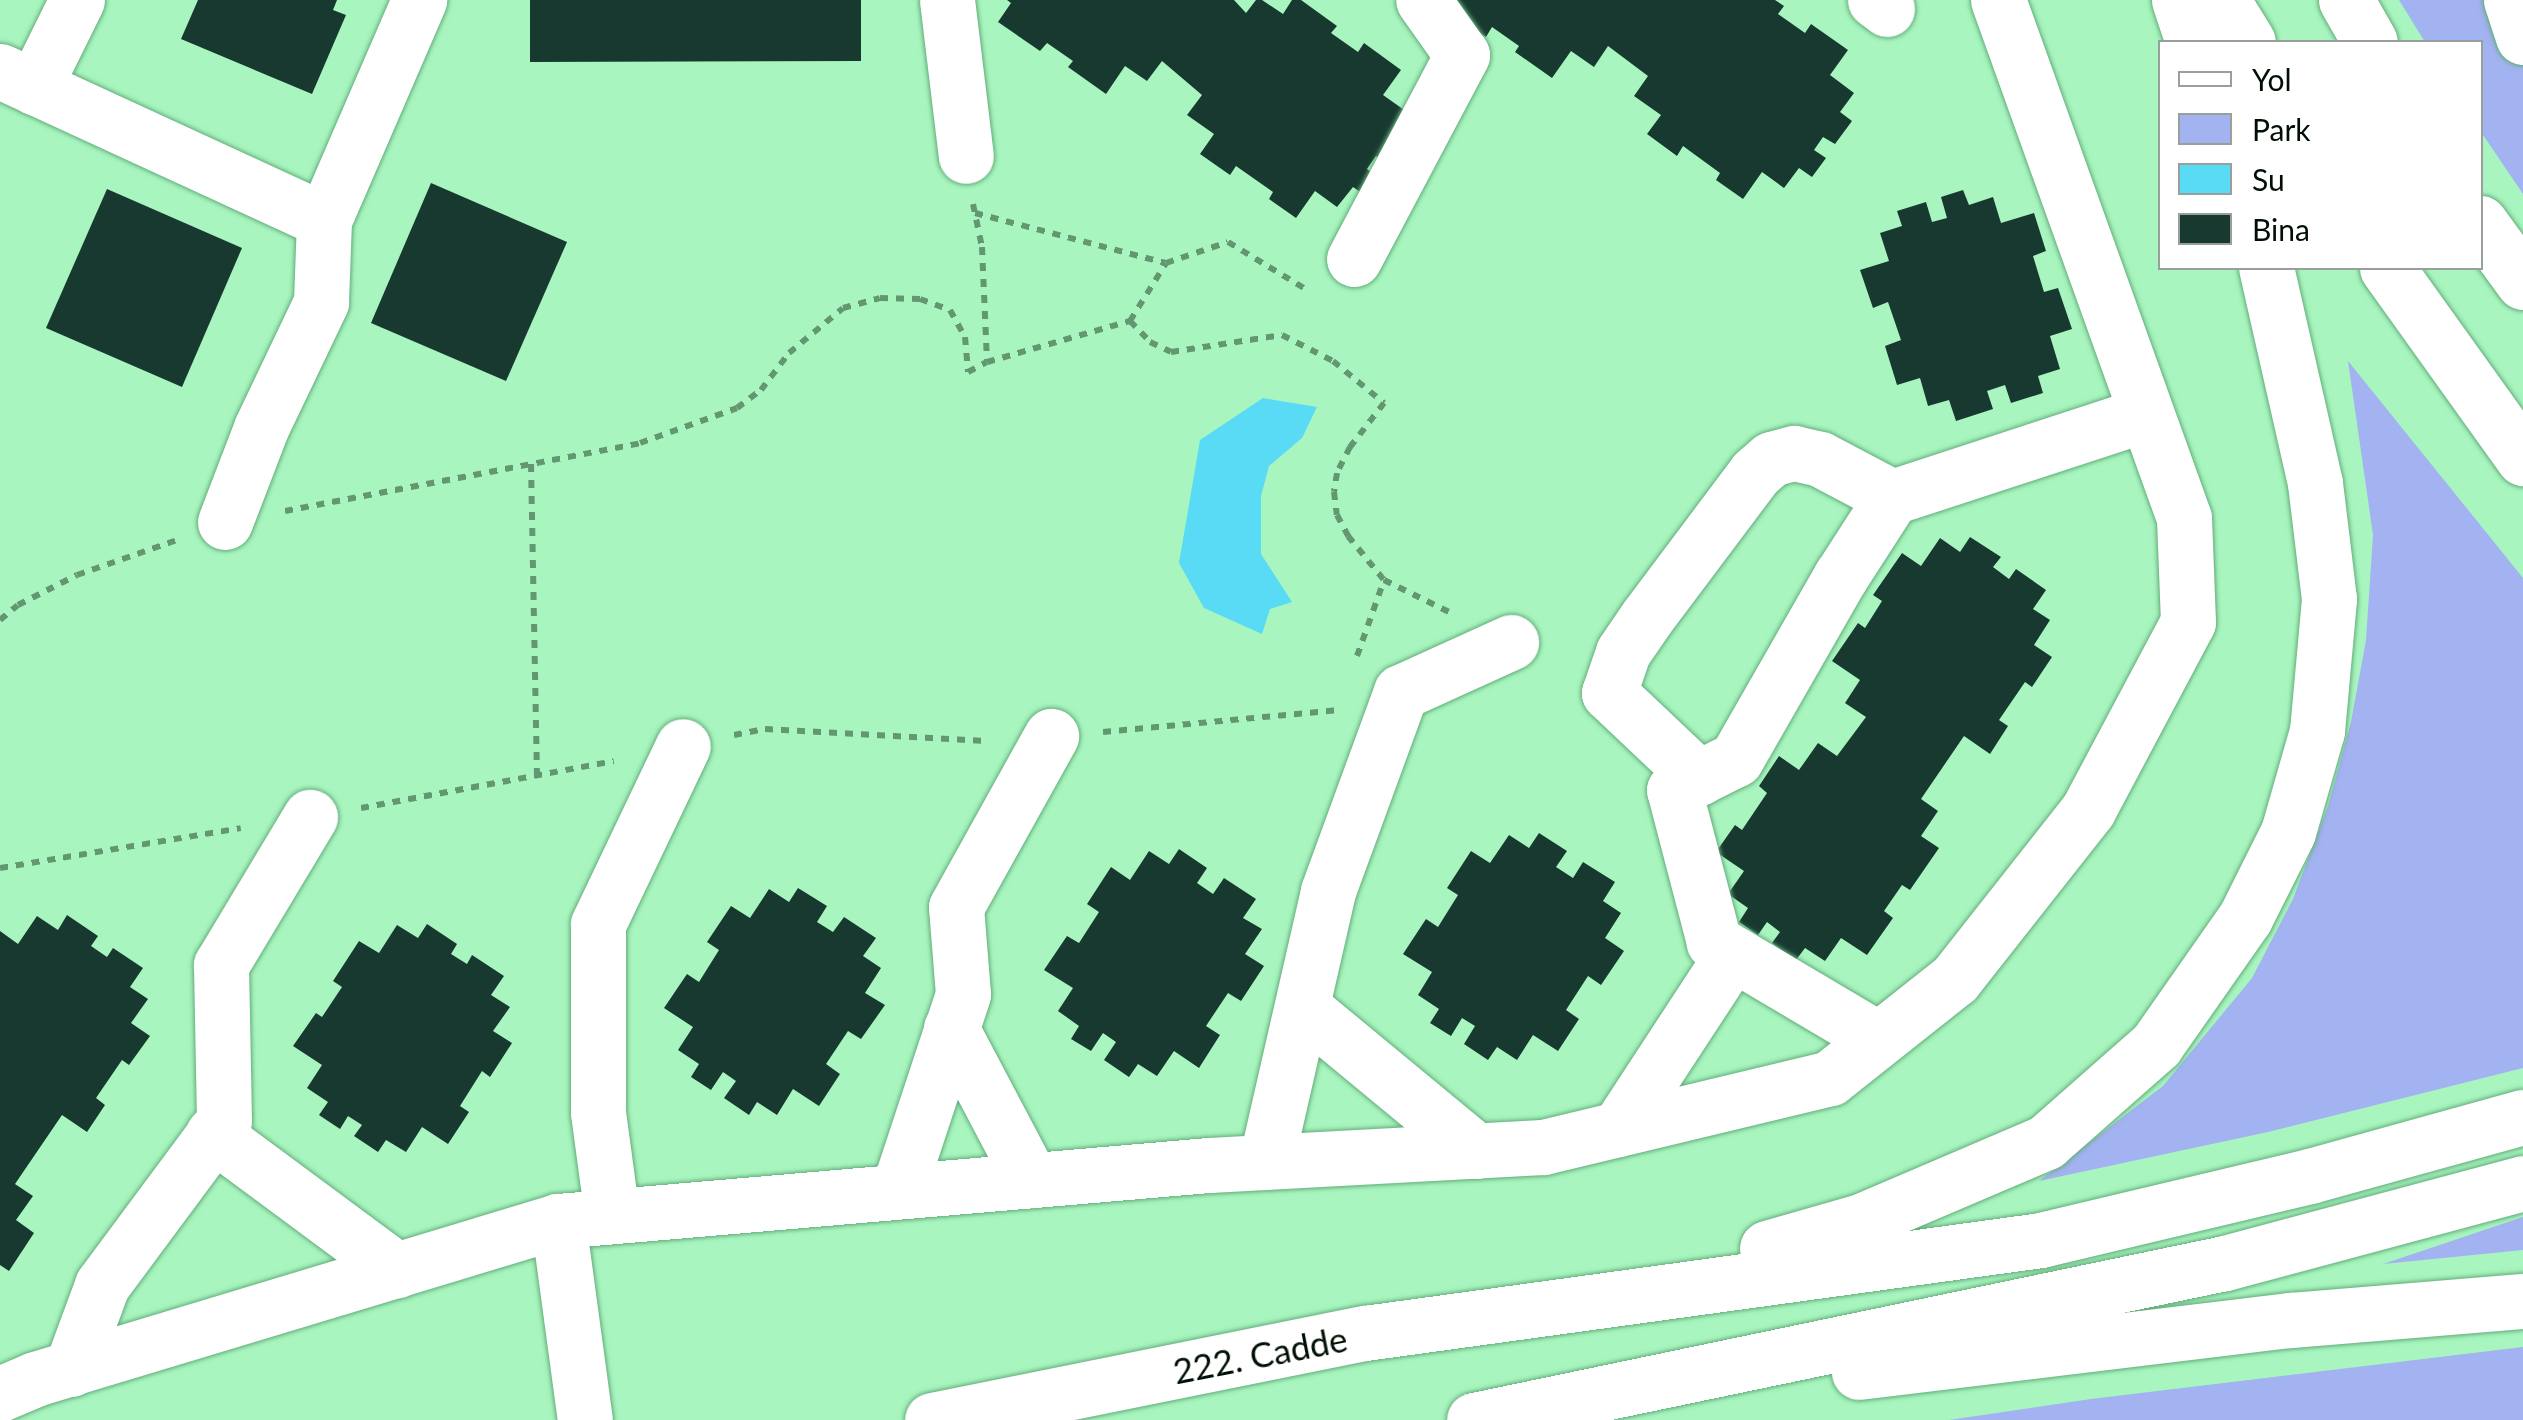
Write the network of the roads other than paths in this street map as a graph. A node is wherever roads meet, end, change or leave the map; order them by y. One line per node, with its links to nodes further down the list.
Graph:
1 (77, 0): 14 (main road)
2 (419, 0): 16 (main road)
3 (947, 0): 15 (main road)
4 (1423, 0): 18 (main road)
5 (1998, 0): 22 (main road)
6 (2178, 0): 11 (main road)
7 (2222, 0): 12 (main road)
8 (2346, 0): 13 (main road)
9 (2512, 0): 10 (main road)
10 (2523, 37)
11 (2192, 40)
12 (2247, 40)
13 (2369, 40)
14 (17, 79): 16 (main road)
15 (966, 156)
16 (324, 220): 25 (main road)
17 (2483, 226): 21 (main road)
18 (1354, 259)
19 (2266, 270): 46 (main road)
20 (2387, 270): 23 (main road)
21 (2523, 282)
22 (2146, 414): 24 (main road); 34 (main road)
23 (2523, 458)
24 (1892, 498): 29 (main road); 29 (main road)
25 (225, 522)
26 (1511, 642): 32 (main road)
27 (1051, 736): 33 (main road)
28 (683, 746): 43 (main road)
29 (1700, 778): 31 (main road)
30 (310, 817): 37 (main road)
31 (1733, 953): 34 (main road); 36 (main road)
32 (1302, 1006): 38 (main road); 39 (main road)
33 (952, 1028): 40 (main road); 42 (main road)
34 (1878, 1040): 36 (main road)
35 (2523, 1117): 46 (main road)
36 (1618, 1129): 38 (main road)
37 (213, 1134): 45 (main road); 48 (main road)
38 (1476, 1151): 39 (main road)
39 (1266, 1162): 40 (main road)
40 (1031, 1180): 42 (main road)
41 (2523, 1183): 50 (main road)
42 (898, 1191): 43 (main road)
43 (612, 1216): 44 (main road)
44 (558, 1221): 45 (main road); 51 (main road)
45 (397, 1270): 48 (main road)
46 (1589, 1299): 52 (main road, 222. Cadde)
47 (2523, 1301): 50 (main road)
48 (71, 1369): 49 (main road)
49 (0, 1394)
50 (1481, 1419)
51 (585, 1420)
52 (932, 1420)

